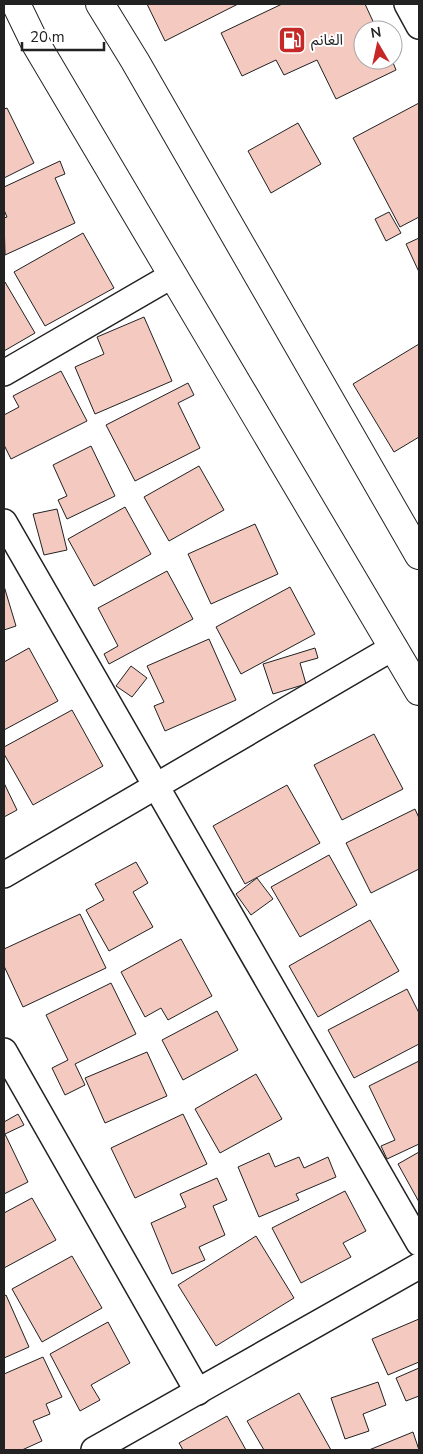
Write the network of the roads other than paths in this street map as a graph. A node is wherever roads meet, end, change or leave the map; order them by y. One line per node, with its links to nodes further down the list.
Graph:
1 (16, 4): 3 (street)
2 (100, 4): 6 (street)
3 (173, 276): 4 (street); 7 (street)
4 (4, 373)
5 (4, 522): 9 (street)
6 (419, 555)
7 (394, 647): 8 (street); 9 (street)
8 (419, 691)
9 (154, 787): 10 (street); 12 (street)
10 (4, 875)
11 (4, 1051): 14 (street)
12 (419, 1244)
13 (419, 1266): 14 (street)
14 (198, 1392): 15 (street)
15 (94, 1450)

